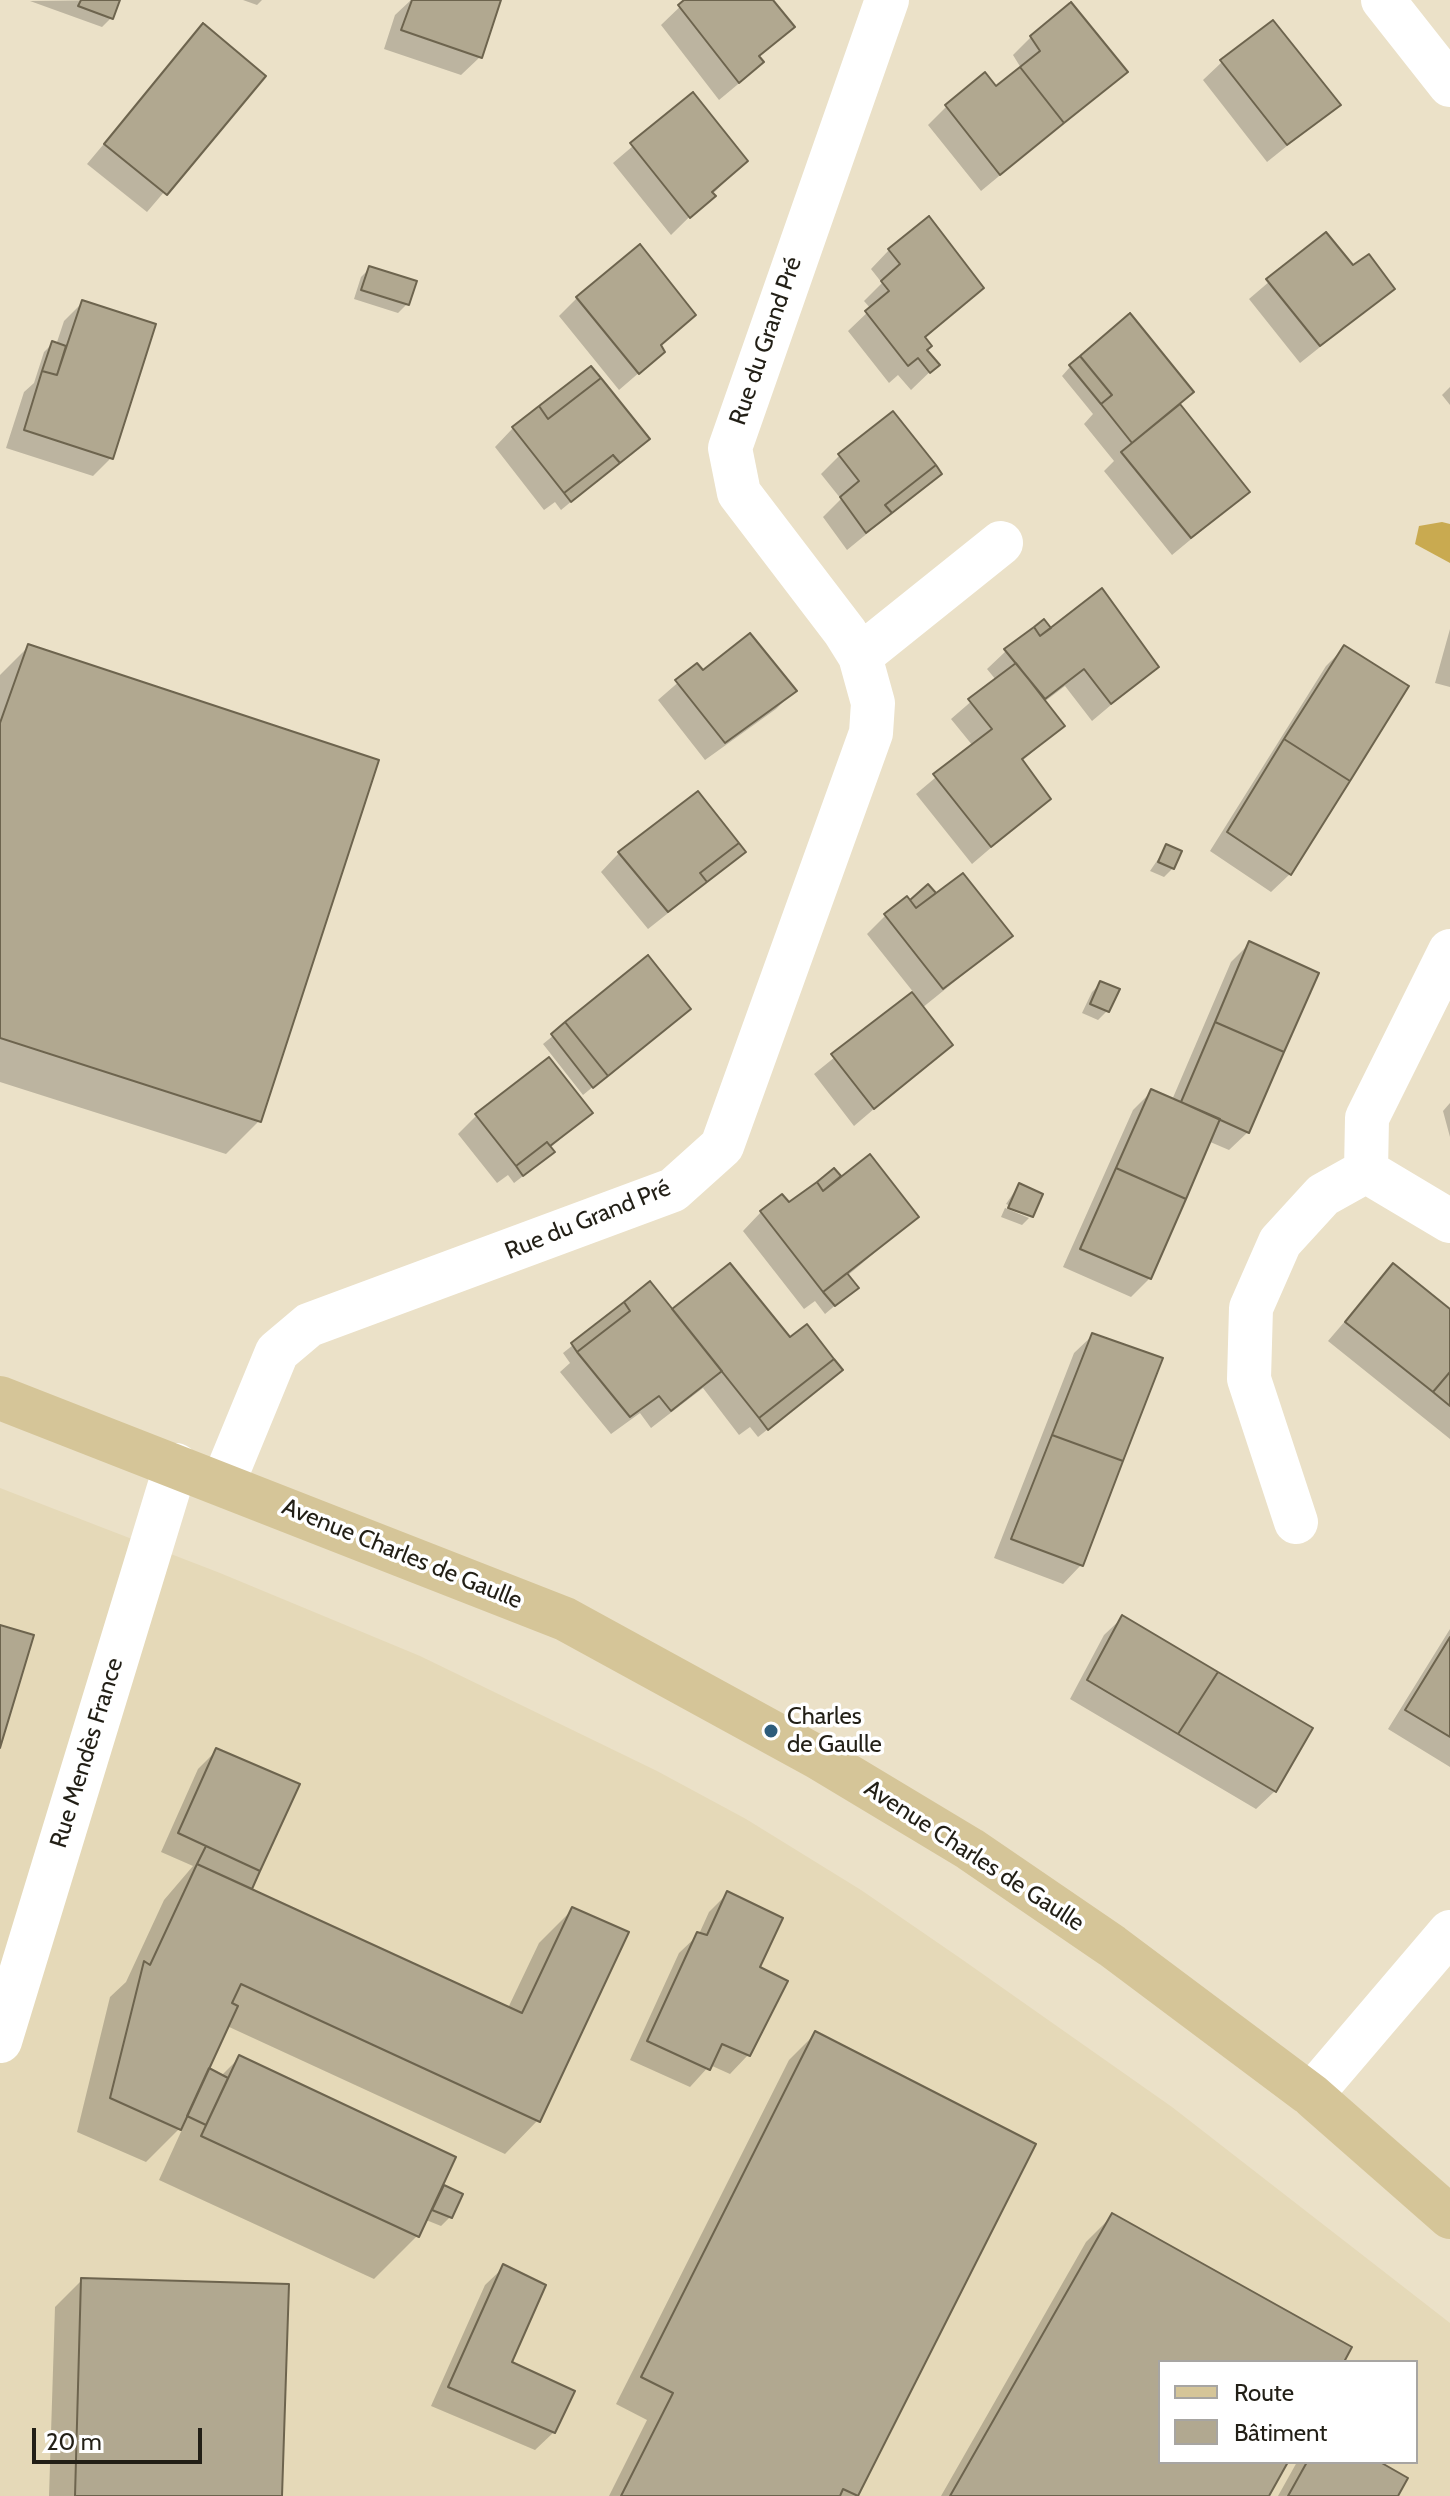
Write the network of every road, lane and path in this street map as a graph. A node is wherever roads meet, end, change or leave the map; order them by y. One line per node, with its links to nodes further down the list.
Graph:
1 (887, 0): 5 (street, Rue du Grand Pré)
2 (1383, 0): 3 (street)
3 (1450, 85)
4 (1001, 543): 5 (street)
5 (860, 656): 11 (street, Rue du Grand Pré)
6 (1450, 951): 7 (street)
7 (1366, 1171): 8 (street); 12 (street)
8 (1450, 1221)
9 (0, 1398): 10 (main road, Avenue Charles de Gaulle)
10 (176, 1465): 11 (main road, Avenue Charles de Gaulle); 14 (street, Rue Mendès France)
11 (223, 1483): 15 (main road, Avenue Charles de Gaulle)
12 (1296, 1522)
13 (1450, 1932): 15 (street)
14 (0, 2041)
15 (1311, 2095): 16 (main road, Avenue Charles de Gaulle)
16 (1450, 2217)

